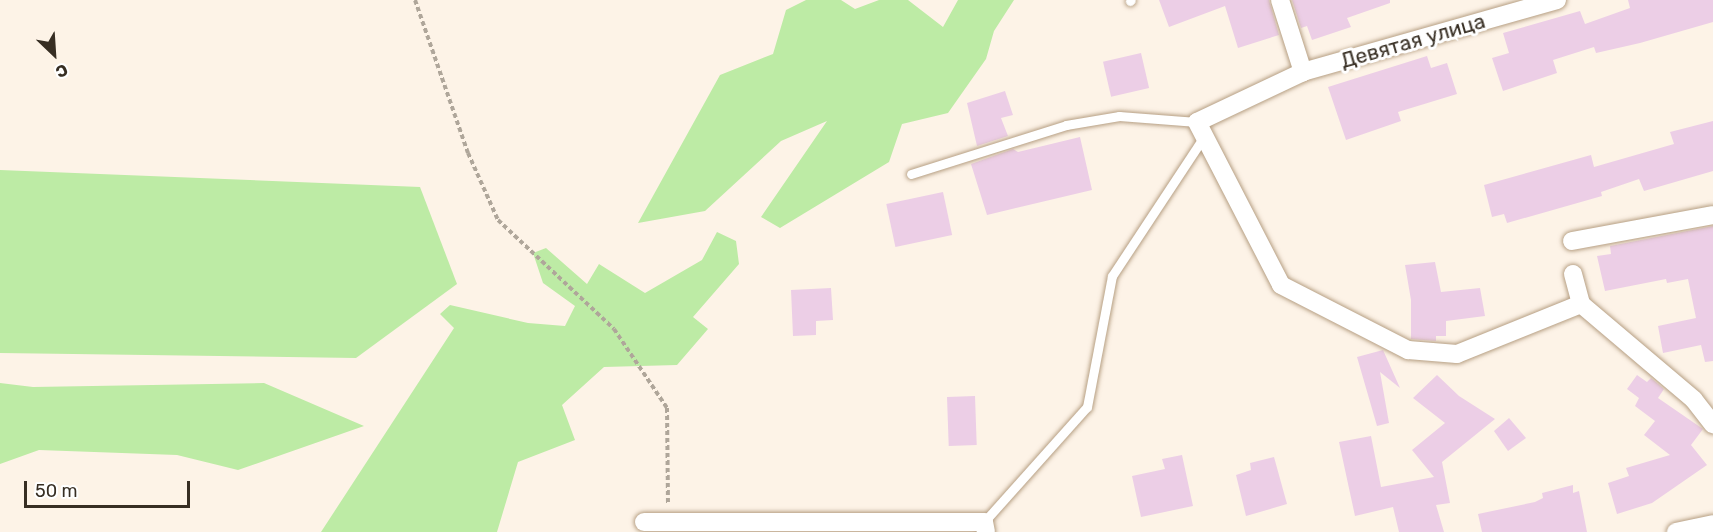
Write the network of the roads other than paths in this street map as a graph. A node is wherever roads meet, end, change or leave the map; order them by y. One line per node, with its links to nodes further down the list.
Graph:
1 (1280, 0): 3 (street)
2 (1557, 0): 3 (street, Девятая улица)
3 (1303, 72): 4 (street, Девятая улица)
4 (1201, 129): 5 (lane); 9 (street); 13 (lane)
5 (911, 174)
6 (1713, 215): 7 (street)
7 (1572, 241)
8 (1573, 274): 9 (street)
9 (1581, 304): 10 (street)
10 (1713, 424)
11 (644, 522): 13 (street)
12 (1713, 524): 14 (street)
13 (985, 527)
14 (1676, 532)

